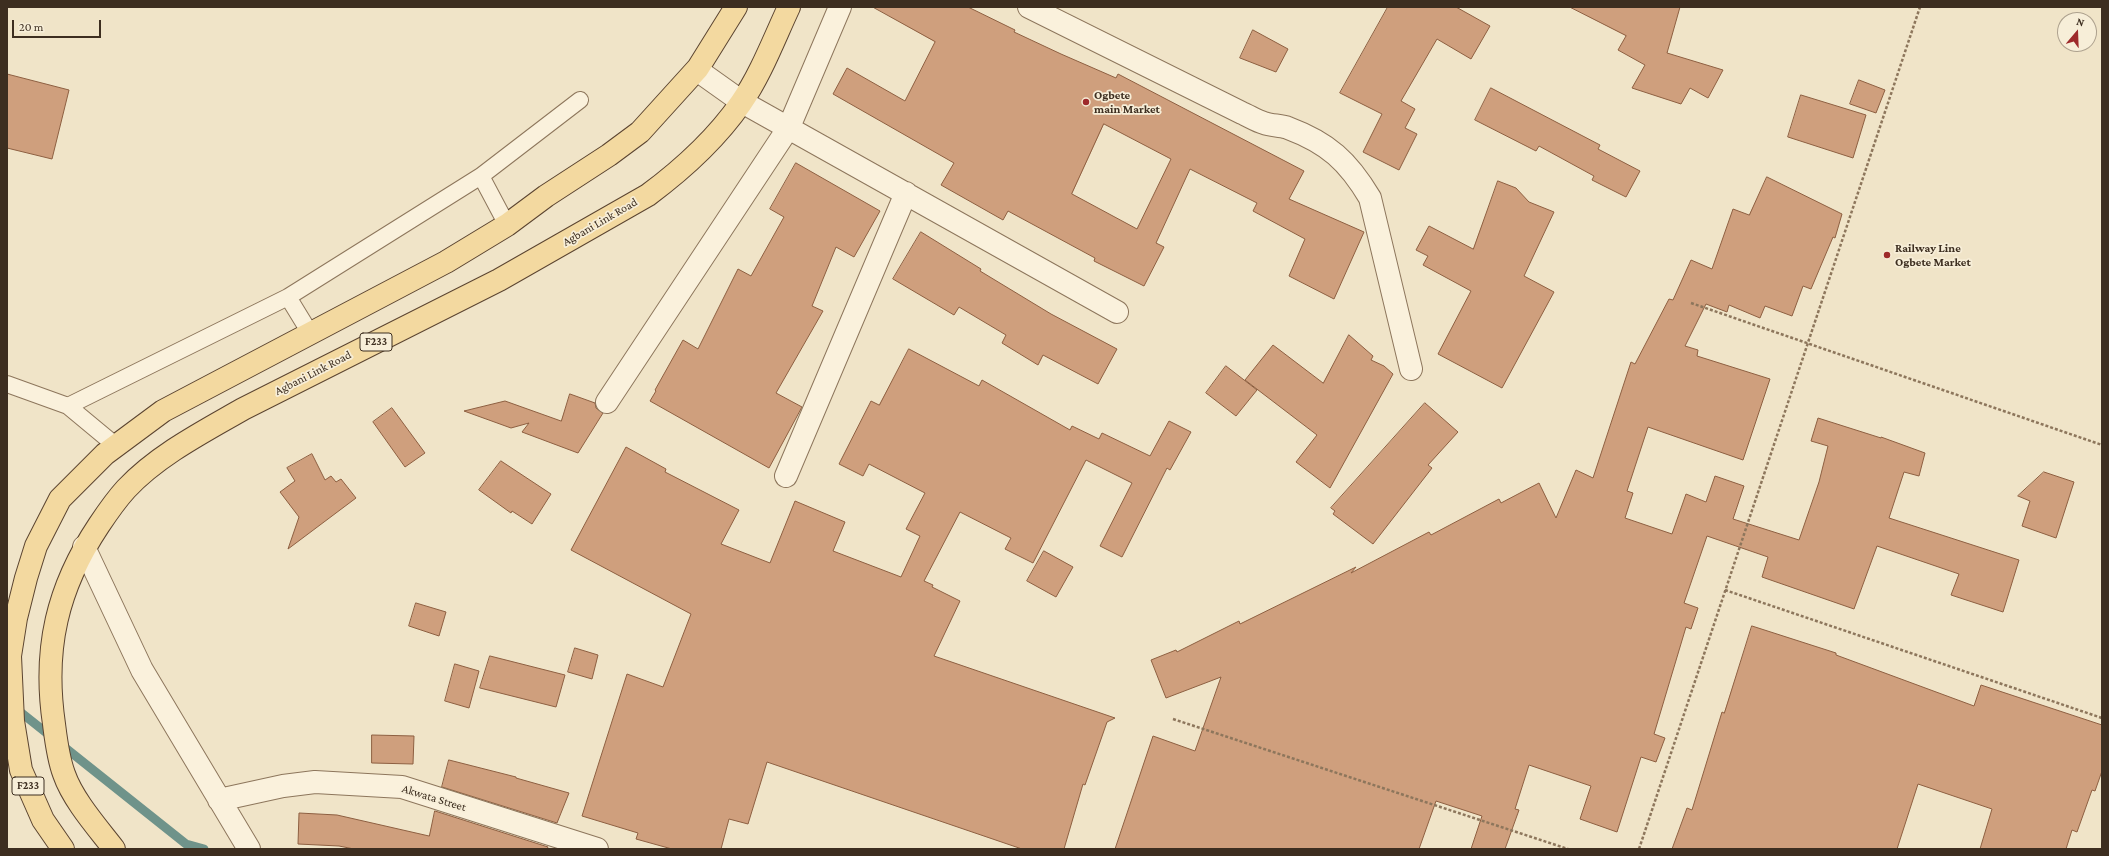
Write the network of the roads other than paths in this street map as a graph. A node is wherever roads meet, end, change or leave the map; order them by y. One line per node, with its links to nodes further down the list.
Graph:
1 (736, 7): 5 (main road, F233)
2 (789, 7): 7 (main road, Agbani Link Road / F233)
3 (840, 7): 8 (street)
4 (1029, 7): 15 (street)
5 (697, 70): 7 (street); 11 (main road, F233)
6 (580, 100): 9 (lane)
7 (742, 102): 8 (street); 21 (main road, Agbani Link Road / F233)
8 (789, 127): 10 (street); 17 (street)
9 (481, 176): 11 (lane); 12 (lane)
10 (906, 193): 13 (street); 20 (street)
11 (507, 225): 14 (main road, F233)
12 (288, 297): 14 (lane); 18 (lane)
13 (1117, 312)
14 (310, 333): 19 (main road, F233)
15 (1411, 369)
16 (7, 384): 18 (lane)
17 (607, 402)
18 (68, 406): 19 (lane)
19 (115, 446): 24 (main road, F233)
20 (786, 476)
21 (84, 547): 22 (street); 25 (main road, Agbani Link Road / F233)
22 (219, 800): 23 (street); 26 (street, Akwata Street)
23 (247, 845)
24 (63, 849)
25 (114, 849)
26 (597, 849)

